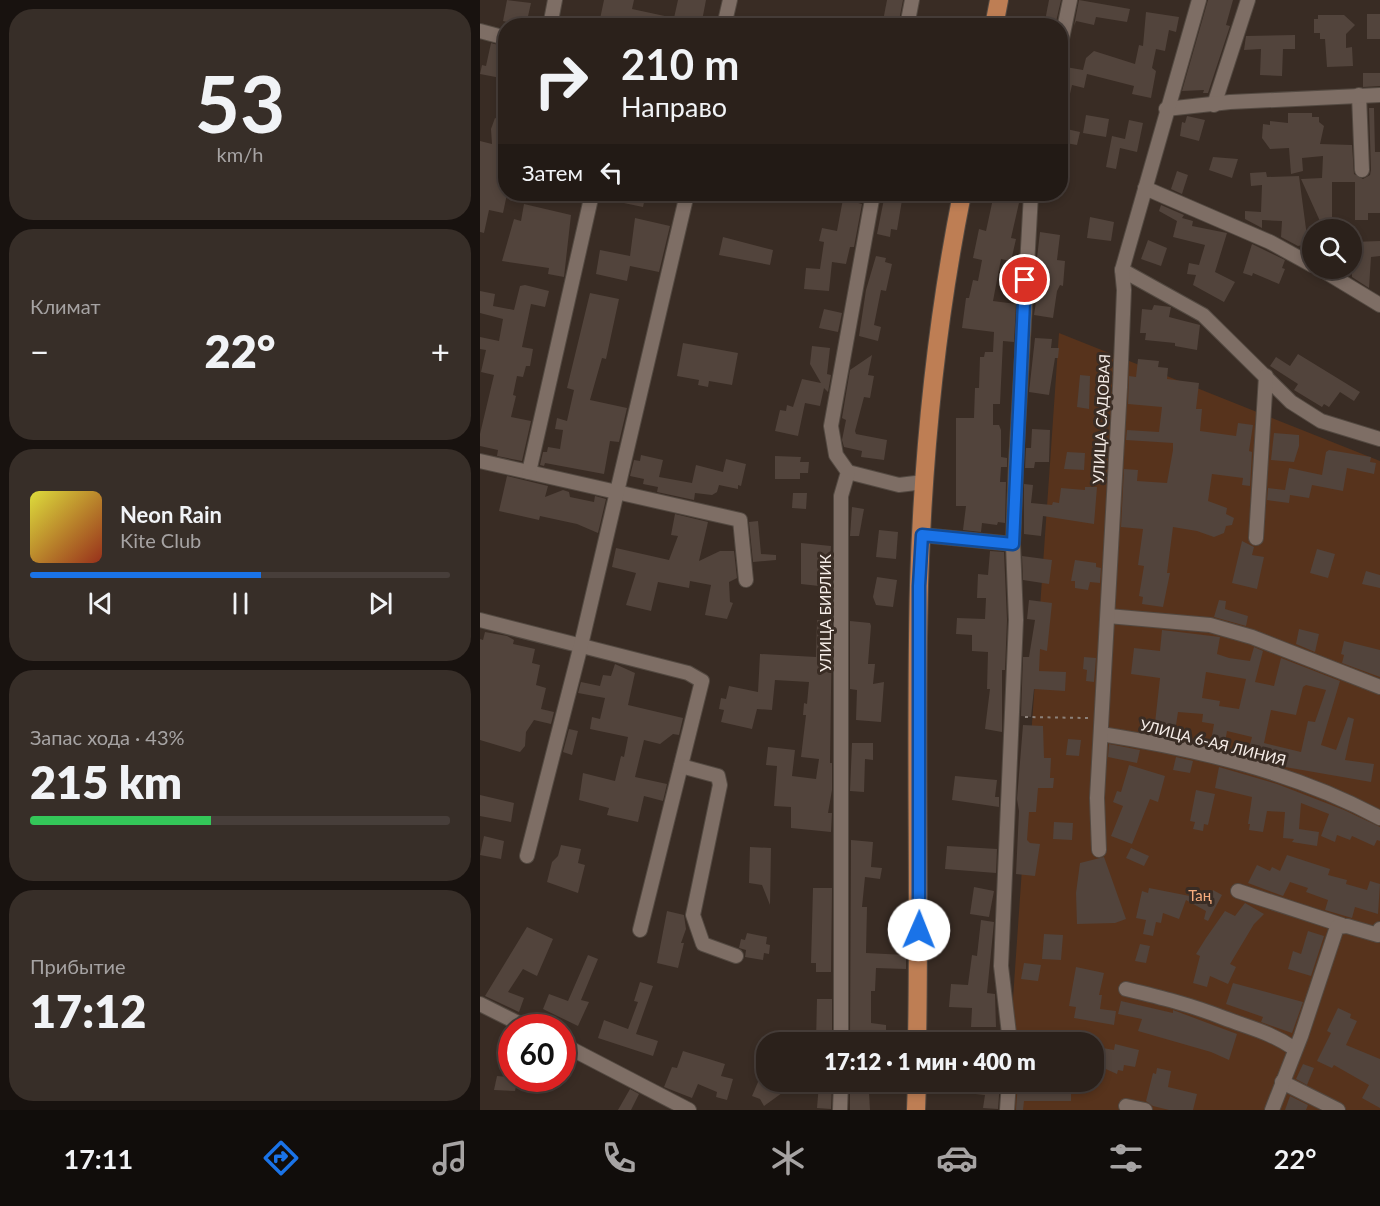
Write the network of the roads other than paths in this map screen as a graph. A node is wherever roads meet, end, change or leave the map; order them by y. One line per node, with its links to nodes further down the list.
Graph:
1 (555, 0): 8 (street)
2 (730, 0): 9 (street)
3 (912, 0): 10 (street)
4 (999, 0): 11 (main road)
5 (1070, 0): 12 (street)
6 (1199, 0): 18 (street, УЛИЦА САДОВАЯ)
7 (1248, 0): 17 (street)
8 (552, 18)
9 (726, 18)
10 (909, 18)
11 (996, 18)
12 (1066, 18)
13 (480, 31): 14 (street)
14 (498, 36)
15 (1359, 95): 16 (street); 17 (street); 19 (street)
16 (1380, 95)
17 (1214, 105): 18 (street)
18 (1166, 109): 20 (street, УЛИЦА САДОВАЯ)
19 (1362, 170)
20 (1145, 188): 26 (street); 27 (street, УЛИЦА САДОВАЯ)
21 (590, 201): 33 (street)
22 (685, 201): 36 (street)
23 (872, 201): 34 (street)
24 (961, 201): 35 (main road)
25 (1031, 201): 39 (street)
26 (1302, 260)
27 (1122, 270): 30 (street); 41 (street, УЛИЦА САДОВАЯ)
28 (1336, 279): 29 (street)
29 (1380, 305)
30 (1266, 376): 31 (street); 38 (street)
31 (1380, 439)
32 (480, 461): 33 (street)
33 (529, 472): 36 (street)
34 (848, 472): 35 (street); 58 (street, УЛИЦА БИРЛИК)
35 (924, 482): 37 (main road)
36 (616, 493): 40 (street); 43 (street)
37 (922, 535): 39 (street); 59 (main road)
38 (1256, 538)
39 (1013, 544): 60 (street)
40 (746, 580)
41 (1108, 616): 44 (street); 45 (street, УЛИЦА САДОВАЯ)
42 (480, 620): 43 (street)
43 (581, 645): 46 (street); 49 (street)
44 (1380, 687)
45 (1101, 734): 47 (street, УЛИЦА 6-АЯ ЛИНИЯ); 48 (street, УЛИЦА САДОВАЯ)
46 (681, 765): 52 (street); 54 (street)
47 (1380, 818)
48 (1099, 850)
49 (527, 856)
50 (1238, 891): 51 (street)
51 (1342, 925): 53 (street); 61 (street)
52 (640, 930)
53 (1379, 933)
54 (736, 956)
55 (1126, 989): 61 (street)
56 (480, 1004): 57 (street)
57 (500, 1014)
58 (841, 1032)
59 (917, 1032)
60 (1009, 1032)
61 (1295, 1049): 63 (street)
62 (576, 1051): 68 (street)
63 (1282, 1082): 73 (street); 74 (street)
64 (841, 1092): 69 (street)
65 (916, 1092): 70 (main road)
66 (1008, 1092): 71 (street)
67 (1126, 1106): 72 (street)
68 (689, 1110)
69 (840, 1110)
70 (916, 1110)
71 (1007, 1110)
72 (1145, 1110)
73 (1272, 1110)
74 (1338, 1110)

